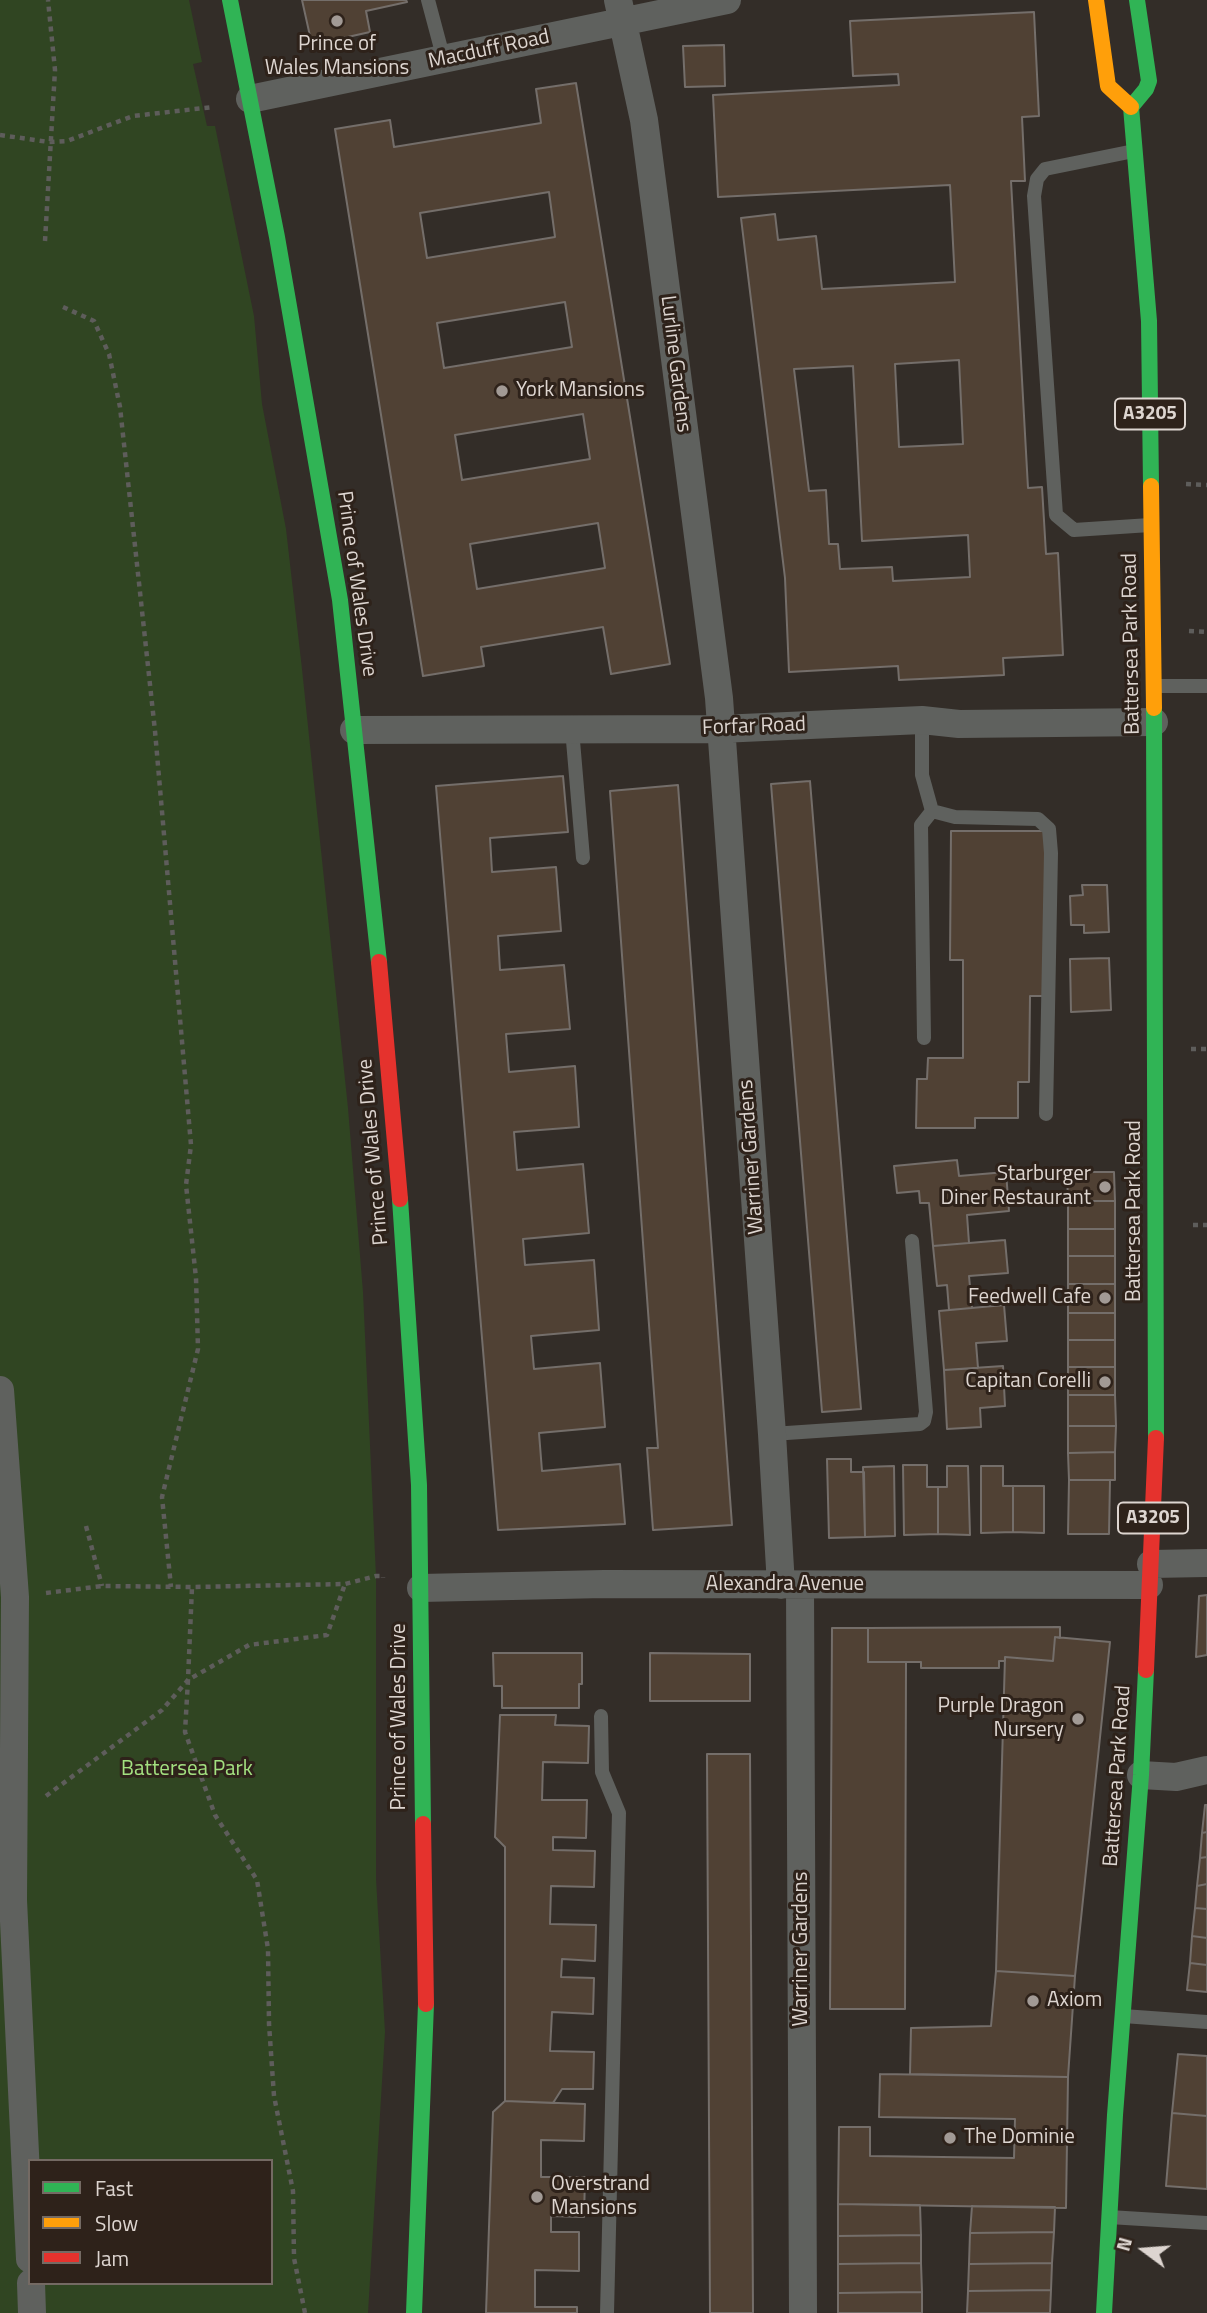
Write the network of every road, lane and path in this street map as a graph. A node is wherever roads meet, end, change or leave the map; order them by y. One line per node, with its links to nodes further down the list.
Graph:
1 (48, 0): 12 (path)
2 (230, 0): 9 (main road, Prince of Wales Drive)
3 (428, 0): 8 (lane)
4 (727, 0): 7 (street, Macduff Road)
5 (1096, 0): 10 (main road)
6 (1136, 0): 10 (main road)
7 (621, 11): 8 (street, Macduff Road); 22 (street, Lurline Gardens)
8 (444, 60): 9 (street, Macduff Road)
9 (250, 99): 12 (path); 23 (main road, Prince of Wales Drive)
10 (1131, 107): 13 (main road, Battersea Park Road / A3205)
11 (0, 135): 12 (path)
12 (49, 142): 14 (path)
13 (1135, 151): 16 (main road, Battersea Park Road / A3205); 16 (lane)
14 (45, 241)
15 (63, 307): 37 (path)
16 (1151, 525): 17 (main road, Battersea Park Road / A3205)
17 (1154, 686): 18 (lane); 20 (main road, Battersea Park Road / A3205)
18 (1207, 686)
19 (922, 720): 20 (street, Forfar Road); 22 (street, Forfar Road); 24 (lane)
20 (1154, 722): 33 (main road, Battersea Park Road / A3205)
21 (572, 729): 22 (street, Forfar Road); 23 (street, Forfar Road); 25 (lane)
22 (720, 729): 30 (street, Warriner Gardens)
23 (354, 730): 40 (main road, Prince of Wales Drive)
24 (932, 811): 26 (lane); 27 (lane)
25 (583, 858)
26 (924, 1038)
27 (1046, 1114)
28 (912, 1241): 30 (lane)
29 (0, 1390): 41 (street)
30 (772, 1434): 35 (street, Warriner Gardens)
31 (86, 1526): 36 (path)
32 (1207, 1563): 33 (street, Alexandra Avenue)
33 (1150, 1574): 35 (street, Alexandra Avenue); 45 (main road, Battersea Park Road / A3205)
34 (345, 1584): 38 (path); 39 (path); 42 (path)
35 (791, 1585): 40 (street, Alexandra Avenue); 57 (street, Warriner Gardens)
36 (102, 1586): 37 (path); 41 (path)
37 (172, 1587): 38 (path)
38 (192, 1587): 42 (path)
39 (383, 1588)
40 (421, 1588): 55 (main road, Prince of Wales Drive)
41 (15, 1597): 46 (street)
42 (188, 1680): 46 (path); 54 (path)
43 (601, 1716): 56 (lane)
44 (1207, 1770): 45 (street)
45 (1140, 1775): 47 (main road, Battersea Park Road / A3205)
46 (14, 1818): 49 (street)
47 (1122, 2016): 48 (lane); 50 (main road, Battersea Park Road / A3205)
48 (1207, 2022)
49 (28, 2217)
50 (1108, 2217): 51 (lane); 58 (main road, Battersea Park Road / A3205)
51 (1207, 2223)
52 (31, 2285): 53 (street)
53 (32, 2313)
54 (305, 2313)
55 (414, 2313)
56 (607, 2313)
57 (803, 2313)
58 (1104, 2313)

